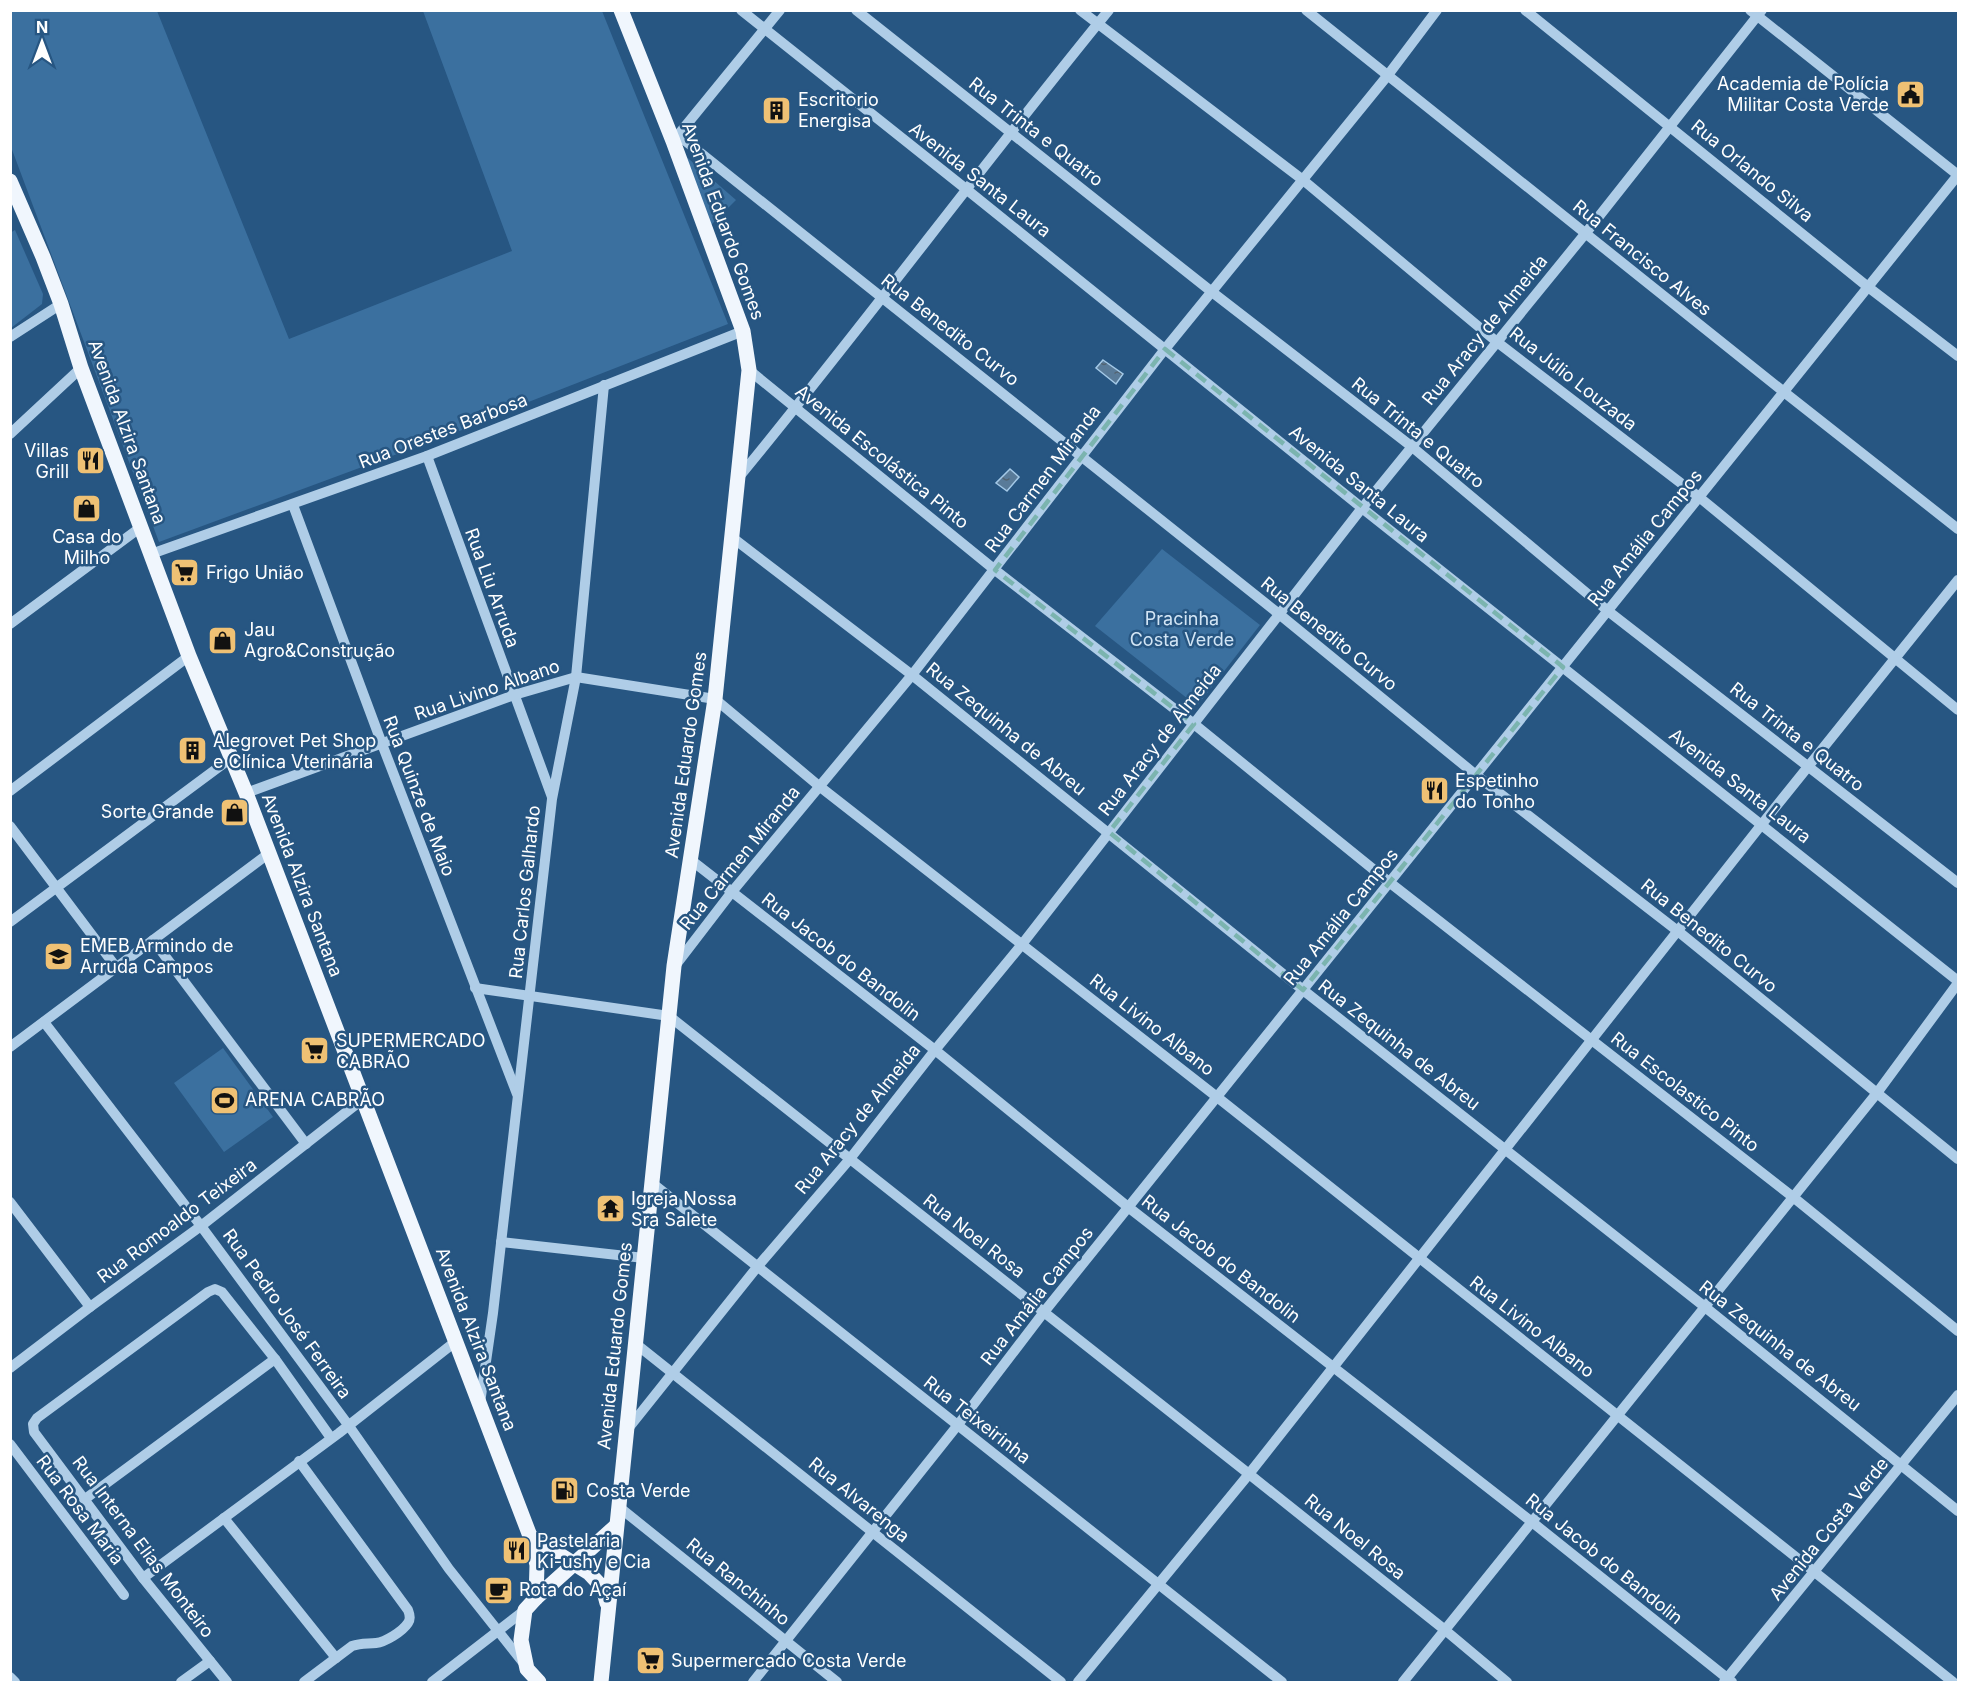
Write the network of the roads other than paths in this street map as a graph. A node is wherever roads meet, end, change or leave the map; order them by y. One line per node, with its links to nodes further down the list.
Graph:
1 (621, 10): 16 (main road, Avenida Eduardo Gomes)
2 (741, 10): 12 (street, Avenida Santa Laura)
3 (780, 10): 12 (street)
4 (856, 10): 15 (street, Rua Trinta e Quatro)
5 (1080, 10): 11 (street, Rua Júlio Louzada)
6 (1109, 10): 11 (street)
7 (1306, 10): 13 (street, Rua Francisco Alves)
8 (1437, 10): 13 (street, Rua Carmen Miranda)
9 (1525, 10): 14 (street, Rua Orlando Silva)
10 (1756, 12): 14 (street, Rua Aracy de Almeida); 17 (street)
11 (1098, 24): 15 (street); 18 (street, Rua Júlio Louzada)
12 (765, 30): 16 (street); 20 (street, Avenida Santa Laura)
13 (1388, 75): 18 (street, Rua Carmen Miranda); 21 (street, Rua Francisco Alves)
14 (1671, 127): 21 (street, Rua Aracy de Almeida); 22 (street, Rua Orlando Silva)
15 (1010, 133): 20 (street); 23 (street, Rua Trinta e Quatro)
16 (676, 138): 24 (street, Rua Benedito Curvo); 26 (main road, Avenida Eduardo Gomes)
17 (1958, 175): 22 (street, Rua Amália Campos)
18 (1303, 180): 23 (street, Rua Carmen Miranda); 28 (street, Rua Júlio Louzada)
19 (10, 181): 25 (main road, Avenida Alzira Santana)
20 (966, 189): 24 (street); 29 (street, Avenida Santa Laura)
21 (1585, 234): 28 (street, Rua Aracy de Almeida); 34 (street, Rua Francisco Alves)
22 (1868, 287): 30 (street, Rua Orlando Silva); 34 (street, Rua Amália Campos)
23 (1212, 292): 29 (street, Rua Carmen Miranda); 37 (street, Rua Trinta e Quatro)
24 (883, 298): 35 (street); 38 (street, Rua Benedito Curvo)
25 (61, 304): 27 (street); 31 (main road, Avenida Alzira Santana)
26 (743, 331): 32 (main road, Avenida Eduardo Gomes); 33 (street, Rua Orestes Barbosa)
27 (10, 337)
28 (1497, 342): 37 (street, Rua Aracy de Almeida); 41 (street, Rua Júlio Louzada)
29 (1165, 348): 38 (street, Rua Carmen Miranda); 43 (street, Avenida Santa Laura)
30 (1959, 356)
31 (81, 368): 36 (street); 44 (main road, Avenida Alzira Santana)
32 (749, 370): 35 (street, Avenida Escolástica Pinto); 40 (main road, Avenida Eduardo Gomes)
33 (604, 385): 39 (street, Rua Orestes Barbosa); 57 (street, Rua Carlos Galhardo)
34 (1784, 392): 41 (street, Rua Amália Campos); 45 (street, Rua Francisco Alves)
35 (795, 409): 40 (street); 48 (street, Avenida Escolástica Pinto)
36 (10, 434)
37 (1411, 446): 43 (street, Rua Aracy de Almeida); 50 (street, Rua Trinta e Quatro)
38 (1081, 455): 48 (street, Rua Carmen Miranda); 51 (street, Rua Benedito Curvo)
39 (427, 456): 42 (street, Rua Orestes Barbosa); 58 (street, Rua Liu Arruda)
40 (739, 477): 46 (main road, Avenida Eduardo Gomes)
41 (1699, 497): 50 (street, Rua Amália Campos); 54 (street, Rua Júlio Louzada)
42 (293, 505): 47 (street, Rua Orestes Barbosa); 62 (street, Rua Quinze de Maio)
43 (1362, 508): 51 (street, Rua Aracy de Almeida); 55 (street, Avenida Santa Laura)
44 (141, 527): 47 (main road, Avenida Alzira Santana); 52 (street)
45 (1959, 529)
46 (733, 538): 56 (street, Rua Zequinha de Abreu); 59 (main road, Avenida Eduardo Gomes)
47 (151, 554): 53 (main road, Avenida Alzira Santana)
48 (995, 570): 56 (street, Rua Carmen Miranda); 61 (street, Avenida Escolástica Pinto)
49 (1959, 580): 54 (street)
50 (1608, 611): 55 (street, Rua Amália Campos); 64 (street, Rua Trinta e Quatro)
51 (1279, 614): 61 (street, Rua Aracy de Almeida); 65 (street, Rua Benedito Curvo)
52 (10, 624)
53 (189, 656): 63 (main road, Avenida Alzira Santana); 67 (street)
54 (1894, 659): 60 (street, Rua Júlio Louzada); 64 (street)
55 (1563, 667): 65 (street, Rua Amália Campos); 70 (street, Avenida Santa Laura)
56 (912, 675): 66 (street, Rua Carmen Miranda); 72 (street, Rua Zequinha de Abreu)
57 (576, 676): 58 (street, Rua Livino Albano); 59 (street, Rua Livino Albano); 69 (street, Rua Carlos Galhardo)
58 (514, 695): 62 (street, Rua Livino Albano); 69 (street, Rua Liu Arruda)
59 (715, 699): 66 (street, Rua Livino Albano); 74 (main road, Avenida Eduardo Gomes)
60 (1959, 710)
61 (1194, 724): 72 (street, Rua Aracy de Almeida); 75 (street, Avenida Escolástica Pinto)
62 (382, 744): 68 (street, Rua Livino Albano); 86 (street, Rua Quinze de Maio)
63 (231, 758): 68 (main road, Avenida Alzira Santana); 77 (street)
64 (1810, 767): 70 (street); 76 (street, Rua Trinta e Quatro)
65 (1476, 774): 75 (street, Rua Amália Campos); 80 (street, Rua Benedito Curvo)
66 (819, 786): 78 (street, Rua Carmen Miranda); 82 (street, Rua Livino Albano)
67 (10, 791)
68 (246, 793): 73 (main road, Avenida Alzira Santana)
69 (552, 799): 88 (street, Rua Carlos Galhardo)
70 (1762, 824): 80 (street); 85 (street, Avenida Santa Laura)
71 (10, 826): 77 (street)
72 (1109, 832): 82 (street, Rua Aracy de Almeida); 87 (street, Rua Zequinha de Abreu)
73 (268, 854): 81 (street); 97 (main road, Avenida Alzira Santana)
74 (691, 860): 78 (street, Rua Jacob do Bandolin); 83 (main road, Avenida Eduardo Gomes)
75 (1389, 882): 87 (street, Rua Amália Campos); 91 (street, Rua Escolastico Pinto)
76 (1959, 883)
77 (57, 888): 79 (street); 84 (street)
78 (731, 893): 83 (street, Rua Carmen Miranda); 93 (street, Rua Jacob do Bandolin)
79 (10, 922)
80 (1679, 932): 91 (street); 94 (street, Rua Benedito Curvo)
81 (153, 940): 84 (street); 98 (street)
82 (1023, 943): 93 (street, Rua Aracy de Almeida); 96 (street, Rua Livino Albano)
83 (674, 966): 89 (main road, Avenida Eduardo Gomes)
84 (116, 967): 90 (street)
85 (1959, 982): 94 (street)
86 (475, 988): 88 (street); 95 (street, Rua Quinze de Maio)
87 (1303, 990): 96 (street, Rua Amália Campos); 99 (street, Rua Zequinha de Abreu)
88 (530, 996): 89 (street); 95 (street, Rua Carlos Galhardo)
89 (669, 1016): 101 (street, Rua Noel Rosa); 102 (main road, Avenida Eduardo Gomes)
90 (44, 1022): 92 (street); 106 (street, Rua Pedro José Ferreira)
91 (1593, 1041): 99 (street); 103 (street, Rua Escolastico Pinto)
92 (10, 1047)
93 (935, 1050): 101 (street, Rua Aracy de Almeida); 105 (street, Rua Jacob do Bandolin)
94 (1877, 1093): 100 (street, Rua Benedito Curvo); 103 (street)
95 (518, 1096): 107 (street, Rua Carlos Galhardo)
96 (1217, 1097): 105 (street, Rua Amália Campos); 109 (street, Rua Livino Albano)
97 (363, 1099): 98 (street, Rua Romoaldo Teixeira); 115 (main road, Avenida Alzira Santana)
98 (306, 1144): 106 (street, Rua Romoaldo Teixeira)
99 (1506, 1150): 109 (street); 112 (street, Rua Zequinha de Abreu)
100 (1959, 1159)
101 (849, 1160): 110 (street, Rua Aracy de Almeida); 113 (street, Rua Noel Rosa)
102 (652, 1183): 108 (main road, Avenida Eduardo Gomes); 110 (street, Rua Teixeirinha)
103 (1793, 1197): 112 (street); 114 (street, Rua Escolastico Pinto)
104 (10, 1202): 111 (street)
105 (1128, 1207): 113 (street, Rua Amália Campos); 118 (street, Rua Jacob do Bandolin)
106 (201, 1226): 111 (street, Rua Romoaldo Teixeira); 124 (street, Rua Pedro José Ferreira)
107 (501, 1242): 108 (street); 122 (street, Rua Carlos Galhardo)
108 (644, 1258): 116 (main road, Avenida Eduardo Gomes)
109 (1419, 1260): 118 (street); 123 (street, Rua Livino Albano)
110 (758, 1266): 120 (street, Rua Aracy de Almeida); 125 (street, Rua Teixeirinha)
111 (90, 1307): 119 (street, Rua Romoaldo Teixeira)
112 (1705, 1307): 123 (street); 130 (street, Rua Zequinha de Abreu)
113 (1044, 1312): 125 (street, Rua Amália Campos); 131 (street, Rua Noel Rosa)
114 (1959, 1331)
115 (455, 1342): 122 (main road, Avenida Alzira Santana); 124 (street)
116 (636, 1344): 120 (street, Rua Alvarenga); 126 (main road, Avenida Eduardo Gomes)
117 (275, 1359): 127 (street); 132 (street); 132 (street, Rua Interna Elias Monteiro)
118 (1334, 1367): 131 (street); 136 (street, Rua Jacob do Bandolin)
119 (10, 1368)
120 (673, 1372): 126 (street, Rua Aracy de Almeida); 138 (street, Rua Alvarenga)
121 (1959, 1395): 130 (street, Avenida Costa Verde)
122 (480, 1404): 139 (main road, Avenida Alzira Santana)
123 (1618, 1415): 136 (street); 141 (street, Rua Livino Albano)
124 (349, 1426): 127 (street); 149 (street, Rua Pedro José Ferreira)
125 (957, 1426): 138 (street, Rua Amália Campos); 143 (street, Rua Teixeirinha)
126 (627, 1430): 133 (main road, Avenida Eduardo Gomes)
127 (331, 1438): 129 (street)
128 (10, 1444): 144 (street, Rua Rosa Maria)
129 (299, 1461): 135 (street); 151 (street)
130 (1902, 1464): 134 (street, Rua Zequinha de Abreu); 141 (street, Avenida Costa Verde)
131 (1249, 1474): 143 (street); 148 (street, Rua Noel Rosa)
132 (85, 1499): 142 (street, Rua Interna Elias Monteiro)
133 (619, 1507): 137 (main road, Avenida Eduardo Gomes); 150 (street, Rua Ranchinho)
134 (1959, 1511)
135 (224, 1518): 142 (street); 151 (street)
136 (1532, 1522): 148 (street); 156 (street, Rua Jacob do Bandolin)
137 (616, 1526): 140 (main road); 146 (main road, Avenida Eduardo Gomes)
138 (872, 1533): 150 (street, Rua Amália Campos); 165 (street, Rua Alvarenga)
139 (530, 1536): 140 (main road); 145 (main road, Avenida Alzira Santana)
140 (574, 1565): 145 (main road); 146 (main road)
141 (1814, 1572): 156 (street, Avenida Costa Verde); 170 (street, Rua Livino Albano)
142 (143, 1578): 152 (street, Rua Interna Elias Monteiro)
143 (1158, 1583): 166 (street); 167 (street, Rua Teixeirinha)
144 (124, 1595)
145 (536, 1598): 147 (main road)
146 (608, 1607): 155 (main road, Avenida Eduardo Gomes)
147 (525, 1610): 149 (street); 153 (main road)
148 (1445, 1630): 168 (street); 169 (street, Rua Noel Rosa)
149 (497, 1632): 153 (street, Rua Pedro José Ferreira); 161 (street)
150 (785, 1641): 163 (street, Rua Amália Campos); 164 (street, Rua Ranchinho)
151 (336, 1658): 160 (street)
152 (210, 1661): 158 (street); 159 (street, Rua Interna Elias Monteiro)
153 (527, 1669): 162 (main road)
154 (11, 1678): 157 (street)
155 (603, 1681)
156 (1728, 1681)
157 (15, 1683)
158 (181, 1683)
159 (227, 1683)
160 (304, 1683)
161 (432, 1683)
162 (538, 1683)
163 (753, 1683)
164 (837, 1683)
165 (1061, 1683)
166 (1078, 1683)
167 (1282, 1683)
168 (1403, 1683)
169 (1508, 1683)
170 (1953, 1683)

